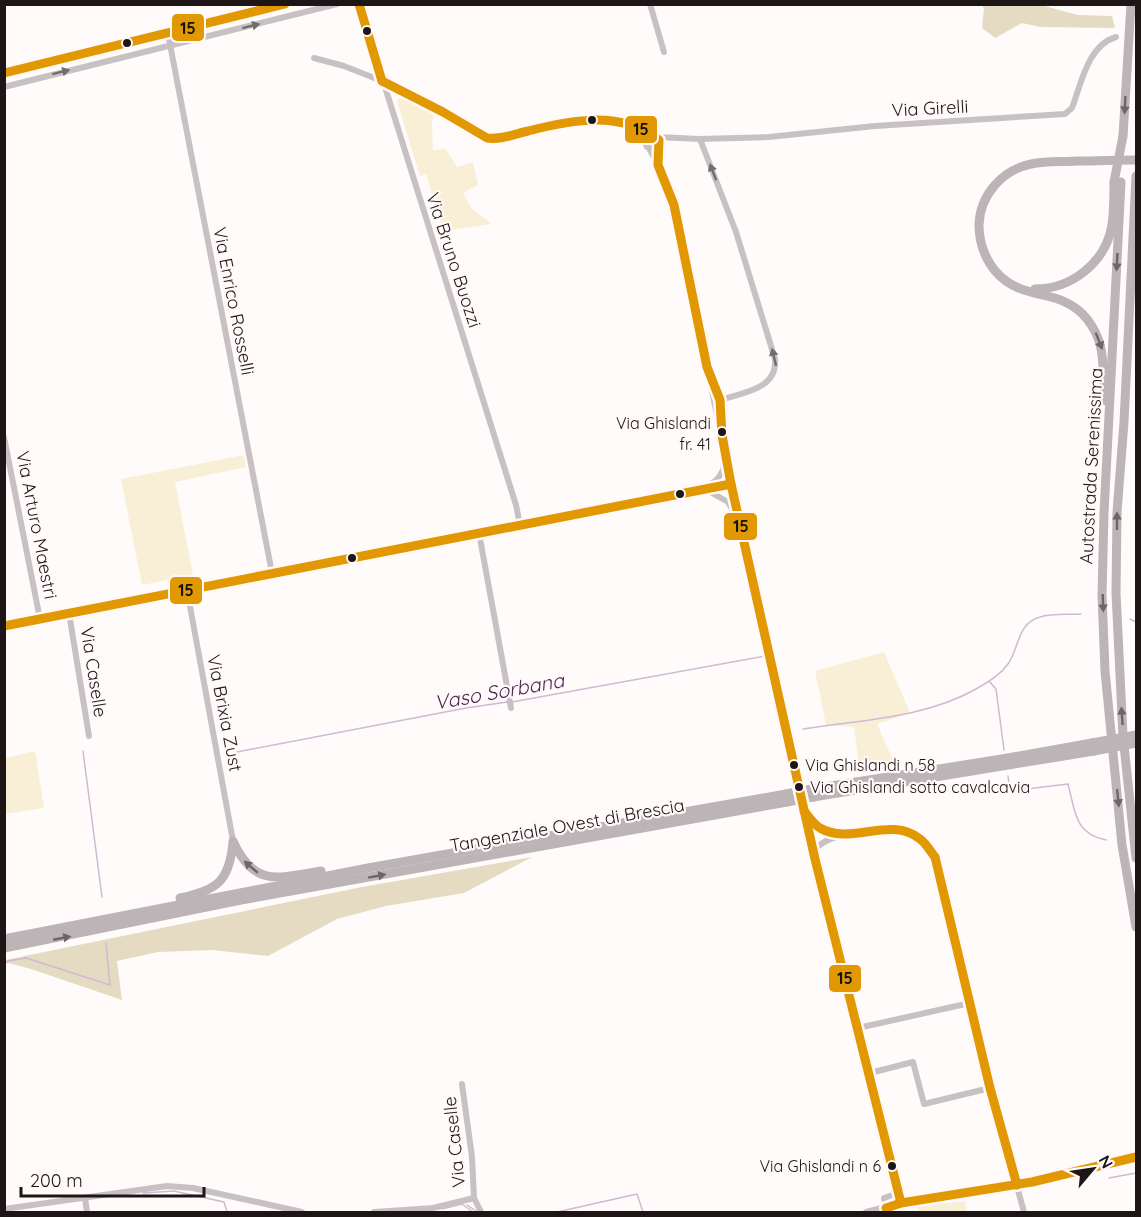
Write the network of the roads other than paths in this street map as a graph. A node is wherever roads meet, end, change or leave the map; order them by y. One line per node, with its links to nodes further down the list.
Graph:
1 (287, 4): 6 (street)
2 (337, 4): 8 (street, one-way to 2)
3 (359, 4): 12 (street, Via Bruno Buozzi)
4 (650, 4): 9 (street)
5 (1131, 4): 23 (highway, one-way to 23, bridge)
6 (168, 34): 8 (street, Via Enrico Rosselli); 11 (street)
7 (1116, 37): 17 (street, Via Girelli)
8 (169, 45): 13 (street, one-way to 8); 42 (street, Via Enrico Rosselli)
9 (664, 52)
10 (314, 58): 12 (street, Via Girelli)
11 (4, 73)
12 (382, 81): 14 (street, Via Girelli); 40 (street, Via Bruno Buozzi)
13 (4, 87)
14 (631, 125): 15 (street, Via Girelli); 16 (street)
15 (654, 136): 16 (street); 17 (street, Via Girelli); 18 (street)
16 (645, 140): 19 (street)
17 (700, 140): 29 (street, one-way to 17)
18 (657, 146): 19 (street); 21 (street)
19 (649, 148): 21 (street)
20 (1137, 160): 26 (highway)
21 (658, 165): 27 (street)
22 (1137, 176): 24 (highway, Autostrada Serenissima)
23 (1118, 182): 26 (highway); 30 (highway, Autostrada Serenissima, one-way to 30)
24 (1136, 183): 31 (highway, Autostrada Serenissima)
25 (1137, 256): 31 (highway)
26 (1021, 289): 30 (highway, one-way to 30)
27 (707, 367): 28 (street); 29 (street)
28 (712, 392): 29 (street); 32 (street)
29 (720, 400): 32 (street)
30 (1109, 421): 58 (highway, Autostrada Serenissima, one-way to 58)
31 (1124, 422): 55 (highway, Autostrada Serenissima, one-way to 31)
32 (722, 435): 34 (street)
33 (4, 437): 45 (street, Via Arturo Maestri)
34 (726, 457): 35 (street); 36 (street)
35 (731, 484): 36 (street); 37 (street)
36 (704, 489): 38 (street); 40 (street)
37 (733, 492): 38 (street); 39 (street)
38 (717, 495): 39 (street)
39 (739, 519): 50 (street)
40 (520, 525): 41 (street)
41 (479, 533): 42 (street); 47 (street)
42 (272, 573): 43 (street)
43 (187, 590): 44 (street); 53 (street, Via Brixia Zust)
44 (69, 613): 45 (street); 48 (street, Via Caselle)
45 (40, 619): 46 (street)
46 (4, 626)
47 (511, 708)
48 (89, 736)
49 (1136, 737): 51 (highway, Tangenziale Ovest di Brescia, bridge)
50 (798, 786)
51 (786, 798): 56 (highway, Tangenziale Ovest di Brescia); 60 (highway, Tangenziale Ovest di Brescia, one-way to 51)
52 (835, 836): 54 (street); 54 (street); 61 (street)
53 (233, 841): 56 (highway, one-way to 53); 57 (highway)
54 (814, 850): 62 (street)
55 (1137, 858)
56 (368, 868): 57 (highway, Tangenziale Ovest di Brescia)
57 (133, 913): 59 (highway, Tangenziale Ovest di Brescia)
58 (1137, 927)
59 (4, 939)
60 (4, 948)
61 (970, 1003): 62 (street); 65 (street)
62 (858, 1028): 63 (street)
63 (870, 1073): 65 (street); 68 (street)
64 (462, 1084): 70 (street, Via Caselle)
65 (990, 1088): 67 (street)
66 (1137, 1157): 67 (street)
67 (1017, 1185): 71 (street); 80 (street)
68 (898, 1193): 71 (street); 73 (street)
69 (85, 1198): 72 (street); 74 (street); 75 (street)
70 (474, 1198): 77 (street, Via Caselle); 78 (street, Via Caselle)
71 (901, 1203): 73 (street)
72 (4, 1209)
73 (891, 1209): 79 (street)
74 (87, 1212)
75 (302, 1212)
76 (374, 1212): 77 (street, Via Caselle)
77 (379, 1212)
78 (481, 1212)
79 (866, 1212)
80 (1023, 1212)

